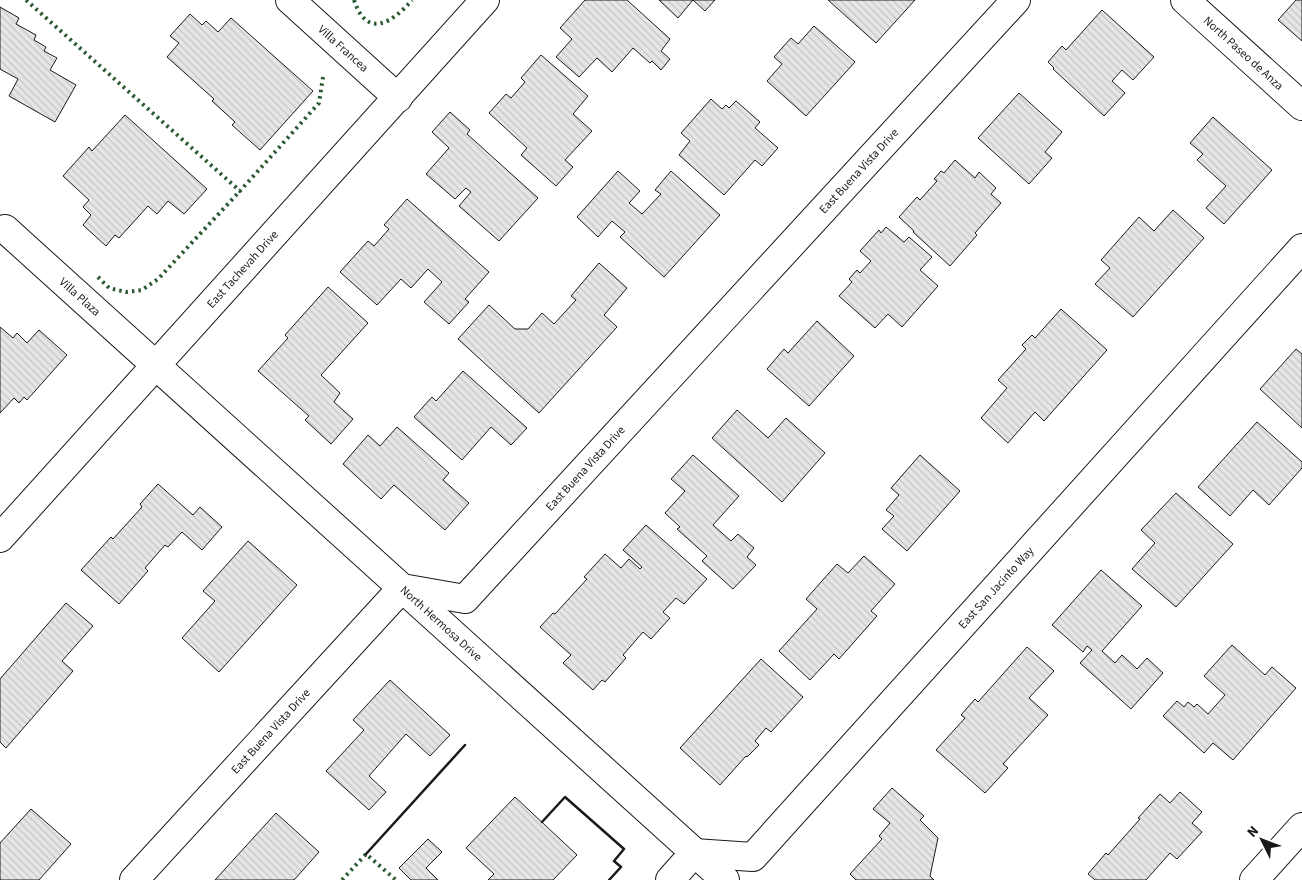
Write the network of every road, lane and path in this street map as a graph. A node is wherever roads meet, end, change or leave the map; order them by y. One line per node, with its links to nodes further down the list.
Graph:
1 (290, 0): 5 (street, Villa Francea)
2 (484, 0): 5 (street, East Tachevah Drive)
3 (1016, 0): 11 (street, East Buena Vista Drive)
4 (1185, 0): 6 (street, North Paseo de Anza)
5 (398, 98): 9 (street, East Tachevah Drive)
6 (1302, 106)
7 (5, 228): 9 (street, Villa Plaza)
8 (1302, 248): 13 (street, East San Jacinto Way)
9 (157, 365): 10 (street, East Tachevah Drive); 11 (street, North Hermosa Drive)
10 (0, 538)
11 (402, 588): 13 (street, North Hermosa Drive); 14 (street, East Buena Vista Drive)
12 (1302, 827): 17 (street)
13 (694, 853): 15 (street); 16 (street, North Hermosa Drive)
14 (134, 880)
15 (670, 880)
16 (724, 880)
17 (1254, 880)

